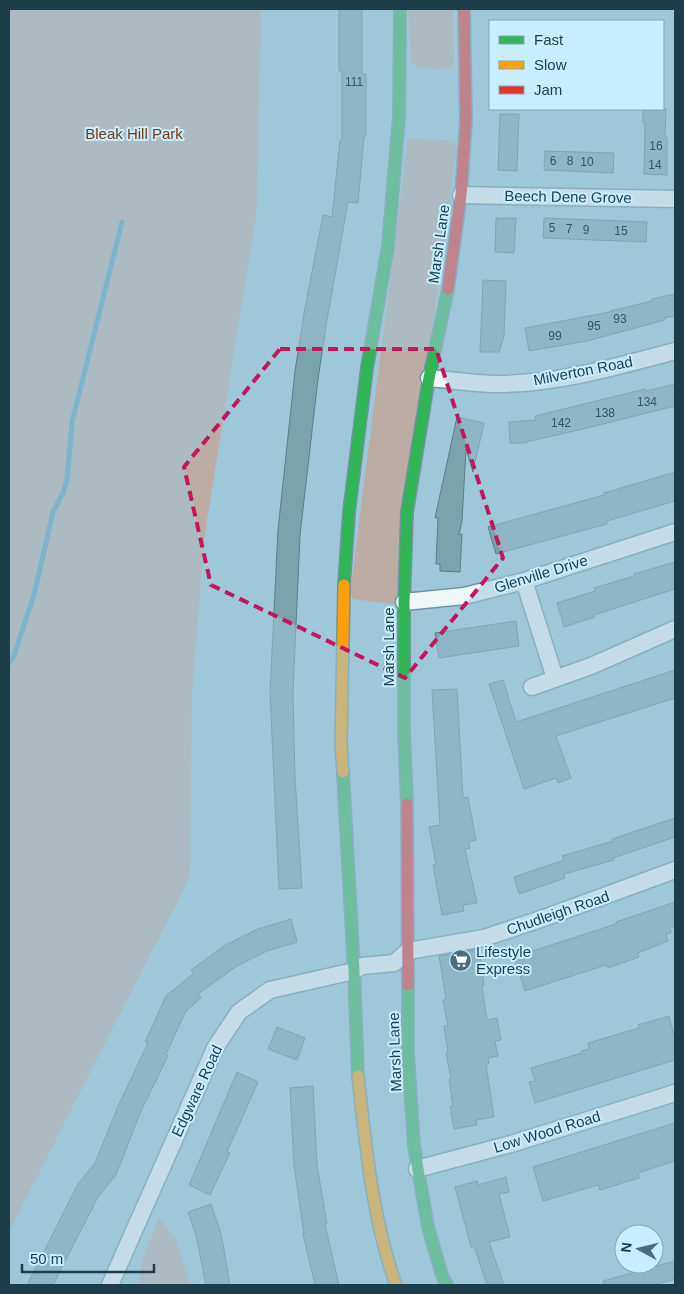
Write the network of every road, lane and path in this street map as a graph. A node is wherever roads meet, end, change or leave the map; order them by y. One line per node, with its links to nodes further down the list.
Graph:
1 (400, 9): 15 (main road)
2 (464, 9): 3 (main road, Marsh Lane)
3 (461, 195): 4 (street, Beech Dene Grove); 6 (main road, Marsh Lane)
4 (675, 199)
5 (675, 351): 6 (street, Milverton Road)
6 (429, 378): 9 (main road, Marsh Lane)
7 (675, 532): 8 (street, Glenville Drive)
8 (524, 581): 9 (street, Glenville Drive); 11 (street)
9 (404, 602): 14 (main road, Marsh Lane)
10 (675, 630): 11 (street)
11 (555, 678): 12 (street)
12 (532, 687)
13 (675, 870): 14 (street, Chudleigh Road)
14 (408, 951): 15 (street, Edgware Road); 17 (main road, Marsh Lane)
15 (354, 971): 18 (street, Edgware Road); 19 (main road)
16 (675, 1093): 17 (street, Low Wood Road)
17 (417, 1169): 20 (main road, Marsh Lane)
18 (110, 1285)
19 (396, 1285)
20 (447, 1285)

